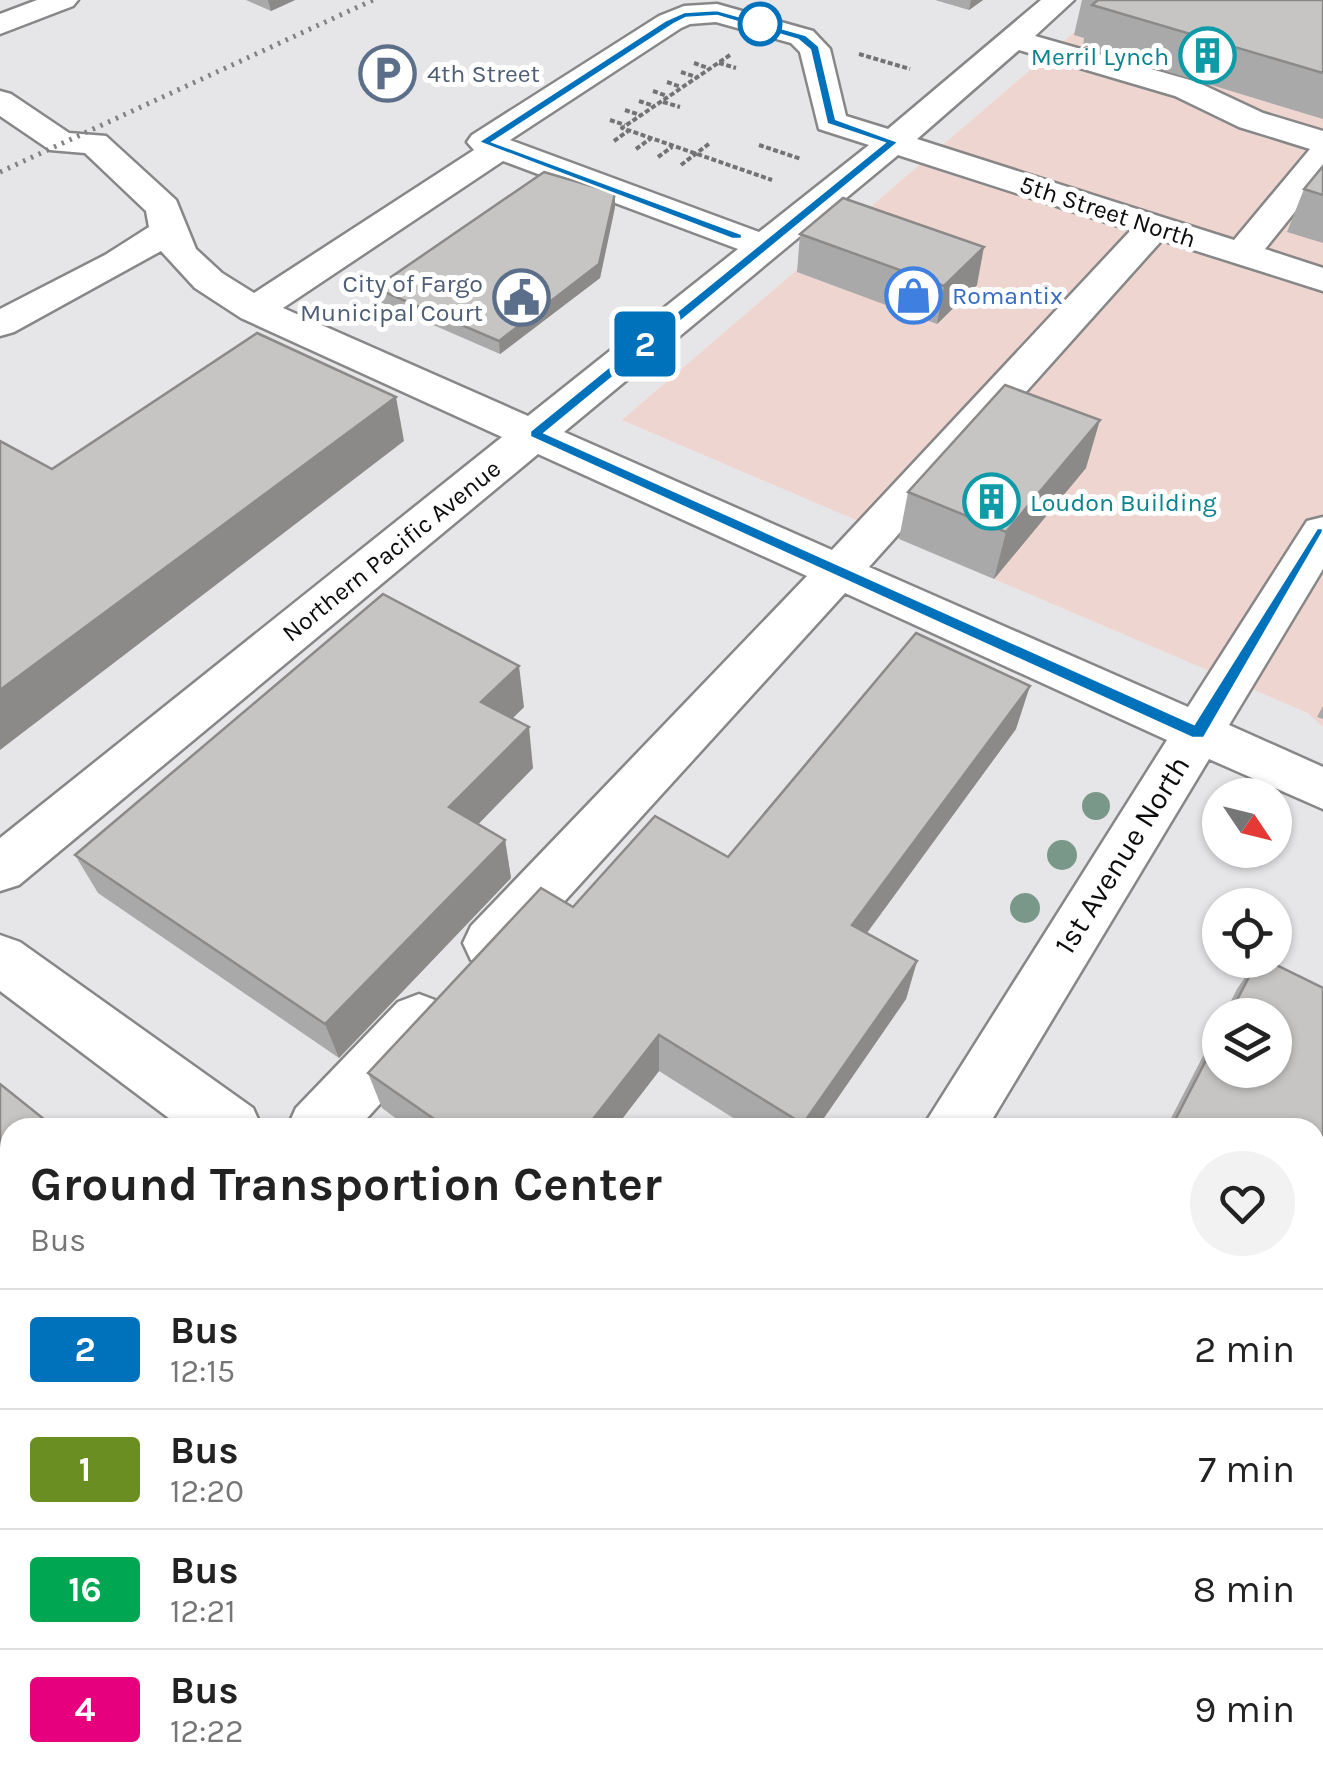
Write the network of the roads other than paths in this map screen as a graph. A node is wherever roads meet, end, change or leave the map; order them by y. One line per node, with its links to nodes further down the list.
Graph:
1 (63, 0): 3 (street)
2 (1059, 0): 4 (street, Northern Pacific Avenue)
3 (0, 25)
4 (1013, 39): 6 (street, Northern Pacific Avenue); 7 (street)
5 (0, 101): 12 (street)
6 (893, 142): 8 (street, 5th Street North); 11 (street, 5th Street North); 13 (street, Northern Pacific Avenue)
7 (1323, 142)
8 (499, 148): 13 (street); 16 (street)
9 (1323, 156): 14 (street)
10 (122, 220): 12 (street)
11 (1155, 226): 14 (street, 5th Street North); 20 (street)
12 (165, 233): 16 (street); 17 (street)
13 (765, 247): 18 (street, Northern Pacific Avenue)
14 (1242, 254): 15 (street, 5th Street North)
15 (1323, 280)
16 (255, 310): 18 (street)
17 (0, 324)
18 (535, 434): 20 (street); 23 (street, Northern Pacific Avenue)
19 (1323, 532): 21 (street, 1st Avenue North)
20 (839, 571): 21 (street); 26 (street)
21 (1198, 733): 22 (street); 27 (street, 1st Avenue North)
22 (1323, 789)
23 (0, 869)
24 (0, 959): 25 (street)
25 (217, 1118)
26 (327, 1118)
27 (959, 1118)

